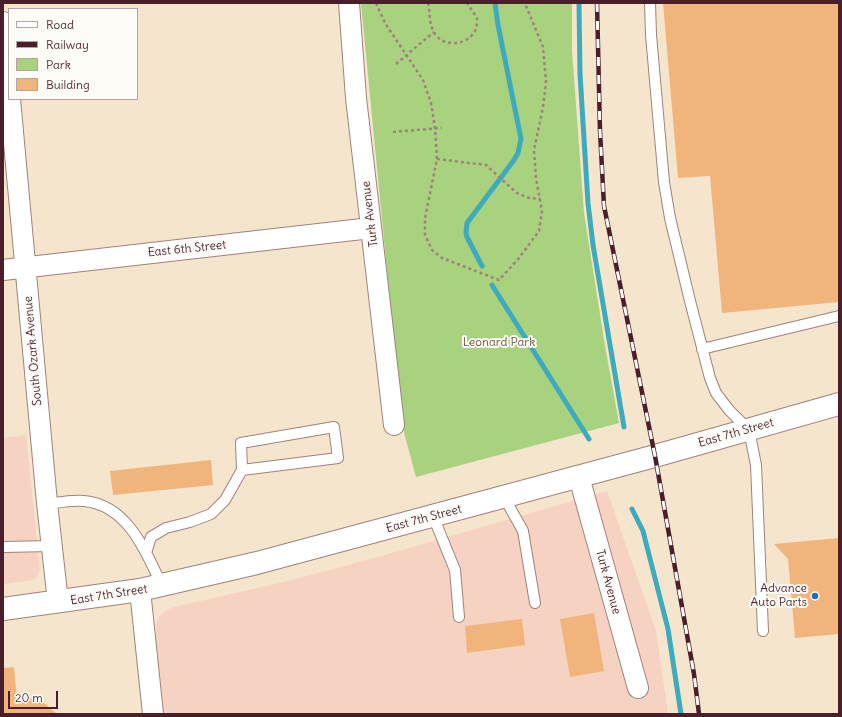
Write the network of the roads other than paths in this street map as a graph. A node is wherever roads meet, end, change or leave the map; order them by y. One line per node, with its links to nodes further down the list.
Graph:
1 (349, 3): 6 (street, Turk Avenue)
2 (650, 3): 10 (lane)
3 (3, 22): 4 (street)
4 (8, 79)
5 (10, 100): 7 (street, South Ozark Avenue)
6 (371, 228): 7 (street, East 6th Street); 12 (street, Turk Avenue)
7 (25, 267): 8 (street, East 6th Street); 17 (street, South Ozark Avenue)
8 (3, 270)
9 (839, 316): 10 (lane)
10 (702, 349): 13 (lane)
11 (839, 404): 13 (main road, East 7th Street)
12 (394, 425)
13 (749, 430): 15 (main road, East 7th Street); 28 (lane)
14 (242, 470): 14 (lane); 21 (lane)
15 (579, 477): 16 (main road, East 7th Street); 29 (street, Turk Avenue)
16 (504, 497): 18 (main road, East 7th Street); 25 (lane)
17 (47, 503): 19 (street, South Ozark Avenue); 21 (lane)
18 (433, 516): 22 (main road, East 7th Street); 27 (lane)
19 (52, 546): 20 (lane); 24 (street, South Ozark Avenue)
20 (3, 547)
21 (146, 553): 22 (lane)
22 (162, 586): 23 (main road, East 7th Street)
23 (140, 590): 24 (main road, East 7th Street); 30 (street)
24 (58, 602): 26 (main road, East 7th Street)
25 (535, 603)
26 (3, 609)
27 (459, 617)
28 (763, 631)
29 (638, 688)
30 (153, 714)

